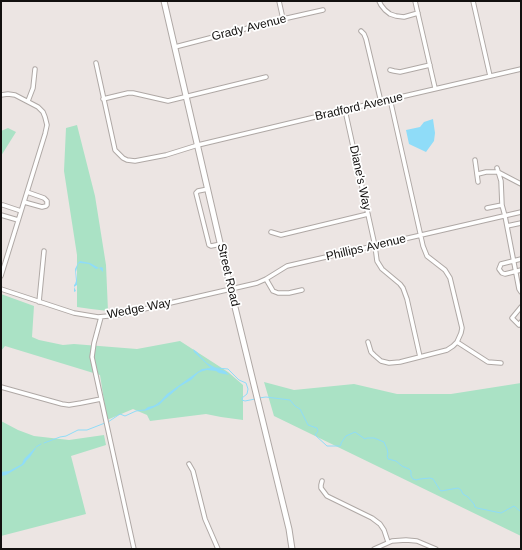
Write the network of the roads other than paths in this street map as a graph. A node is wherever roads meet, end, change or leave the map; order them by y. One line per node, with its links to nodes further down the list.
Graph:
1 (164, 1): 10 (main road, Street Road)
2 (279, 1): 8 (street)
3 (379, 1): 7 (street)
4 (415, 1): 7 (street)
5 (473, 1): 16 (street)
6 (323, 10): 8 (street, Grady Avenue)
7 (418, 13): 12 (street)
8 (283, 19): 10 (street, Grady Avenue)
9 (361, 31): 24 (street)
10 (175, 47): 20 (main road, Street Road)
11 (96, 63): 21 (street, Bradford Avenue)
12 (430, 65): 15 (street); 18 (street)
13 (35, 69): 23 (street)
14 (521, 69): 16 (street, Bradford Avenue)
15 (390, 70)
16 (490, 76): 18 (street, Bradford Avenue)
17 (266, 77): 20 (street)
18 (435, 88): 22 (street, Bradford Avenue)
19 (1, 95): 23 (street)
20 (186, 96): 21 (street); 26 (main road, Street Road)
21 (103, 99): 26 (street, Bradford Avenue)
22 (390, 100): 24 (street, Bradford Avenue); 47 (street)
23 (28, 101): 33 (street)
24 (381, 102): 25 (street, Bradford Avenue)
25 (345, 110): 26 (street, Bradford Avenue); 41 (street, Diane's Way)
26 (198, 146): 32 (main road, Street Road)
27 (475, 160): 29 (street)
28 (497, 170): 29 (street); 31 (street); 36 (street)
29 (478, 174): 30 (street)
30 (478, 182)
31 (521, 184)
32 (208, 189): 48 (main road, Street Road); 48 (street)
33 (27, 192): 34 (street); 34 (street)
34 (24, 202): 38 (street)
35 (1, 205): 38 (street)
36 (502, 205): 37 (street); 42 (street)
37 (487, 208)
38 (21, 211): 43 (street)
39 (521, 212): 42 (street, Phillips Avenue)
40 (1, 214): 43 (street)
41 (368, 214): 46 (street); 49 (street, Diane's Way)
42 (505, 216): 45 (street); 47 (street, Phillips Avenue)
43 (18, 220): 55 (street)
44 (521, 223): 45 (street)
45 (507, 226): 52 (street)
46 (270, 232)
47 (421, 235): 49 (street, Phillips Avenue); 66 (street)
48 (221, 244): 58 (main road, Street Road)
49 (375, 246): 56 (street, Phillips Avenue); 67 (street, Diane's Way)
50 (44, 251): 61 (street)
51 (521, 260): 52 (street)
52 (514, 261): 54 (street); 54 (street)
53 (521, 270): 54 (street)
54 (515, 271): 60 (street)
55 (1, 276)
56 (266, 279): 58 (street, Phillips Avenue); 59 (street)
57 (1, 289): 61 (street, Wedge Way)
58 (231, 289): 63 (street, Wedge Way); 76 (main road, Street Road)
59 (302, 290)
60 (521, 292)
61 (39, 302): 63 (street, Wedge Way)
62 (521, 307): 64 (street)
63 (101, 317): 70 (street)
64 (521, 322)
65 (368, 342): 67 (street)
66 (457, 342): 67 (street); 68 (street)
67 (420, 357)
68 (501, 363)
69 (1, 387): 70 (street)
70 (101, 399): 74 (street)
71 (189, 464): 75 (street)
72 (322, 481): 73 (street)
73 (388, 542): 77 (street); 78 (street)
74 (134, 549)
75 (218, 549)
76 (292, 549)
77 (374, 549)
78 (436, 549)

